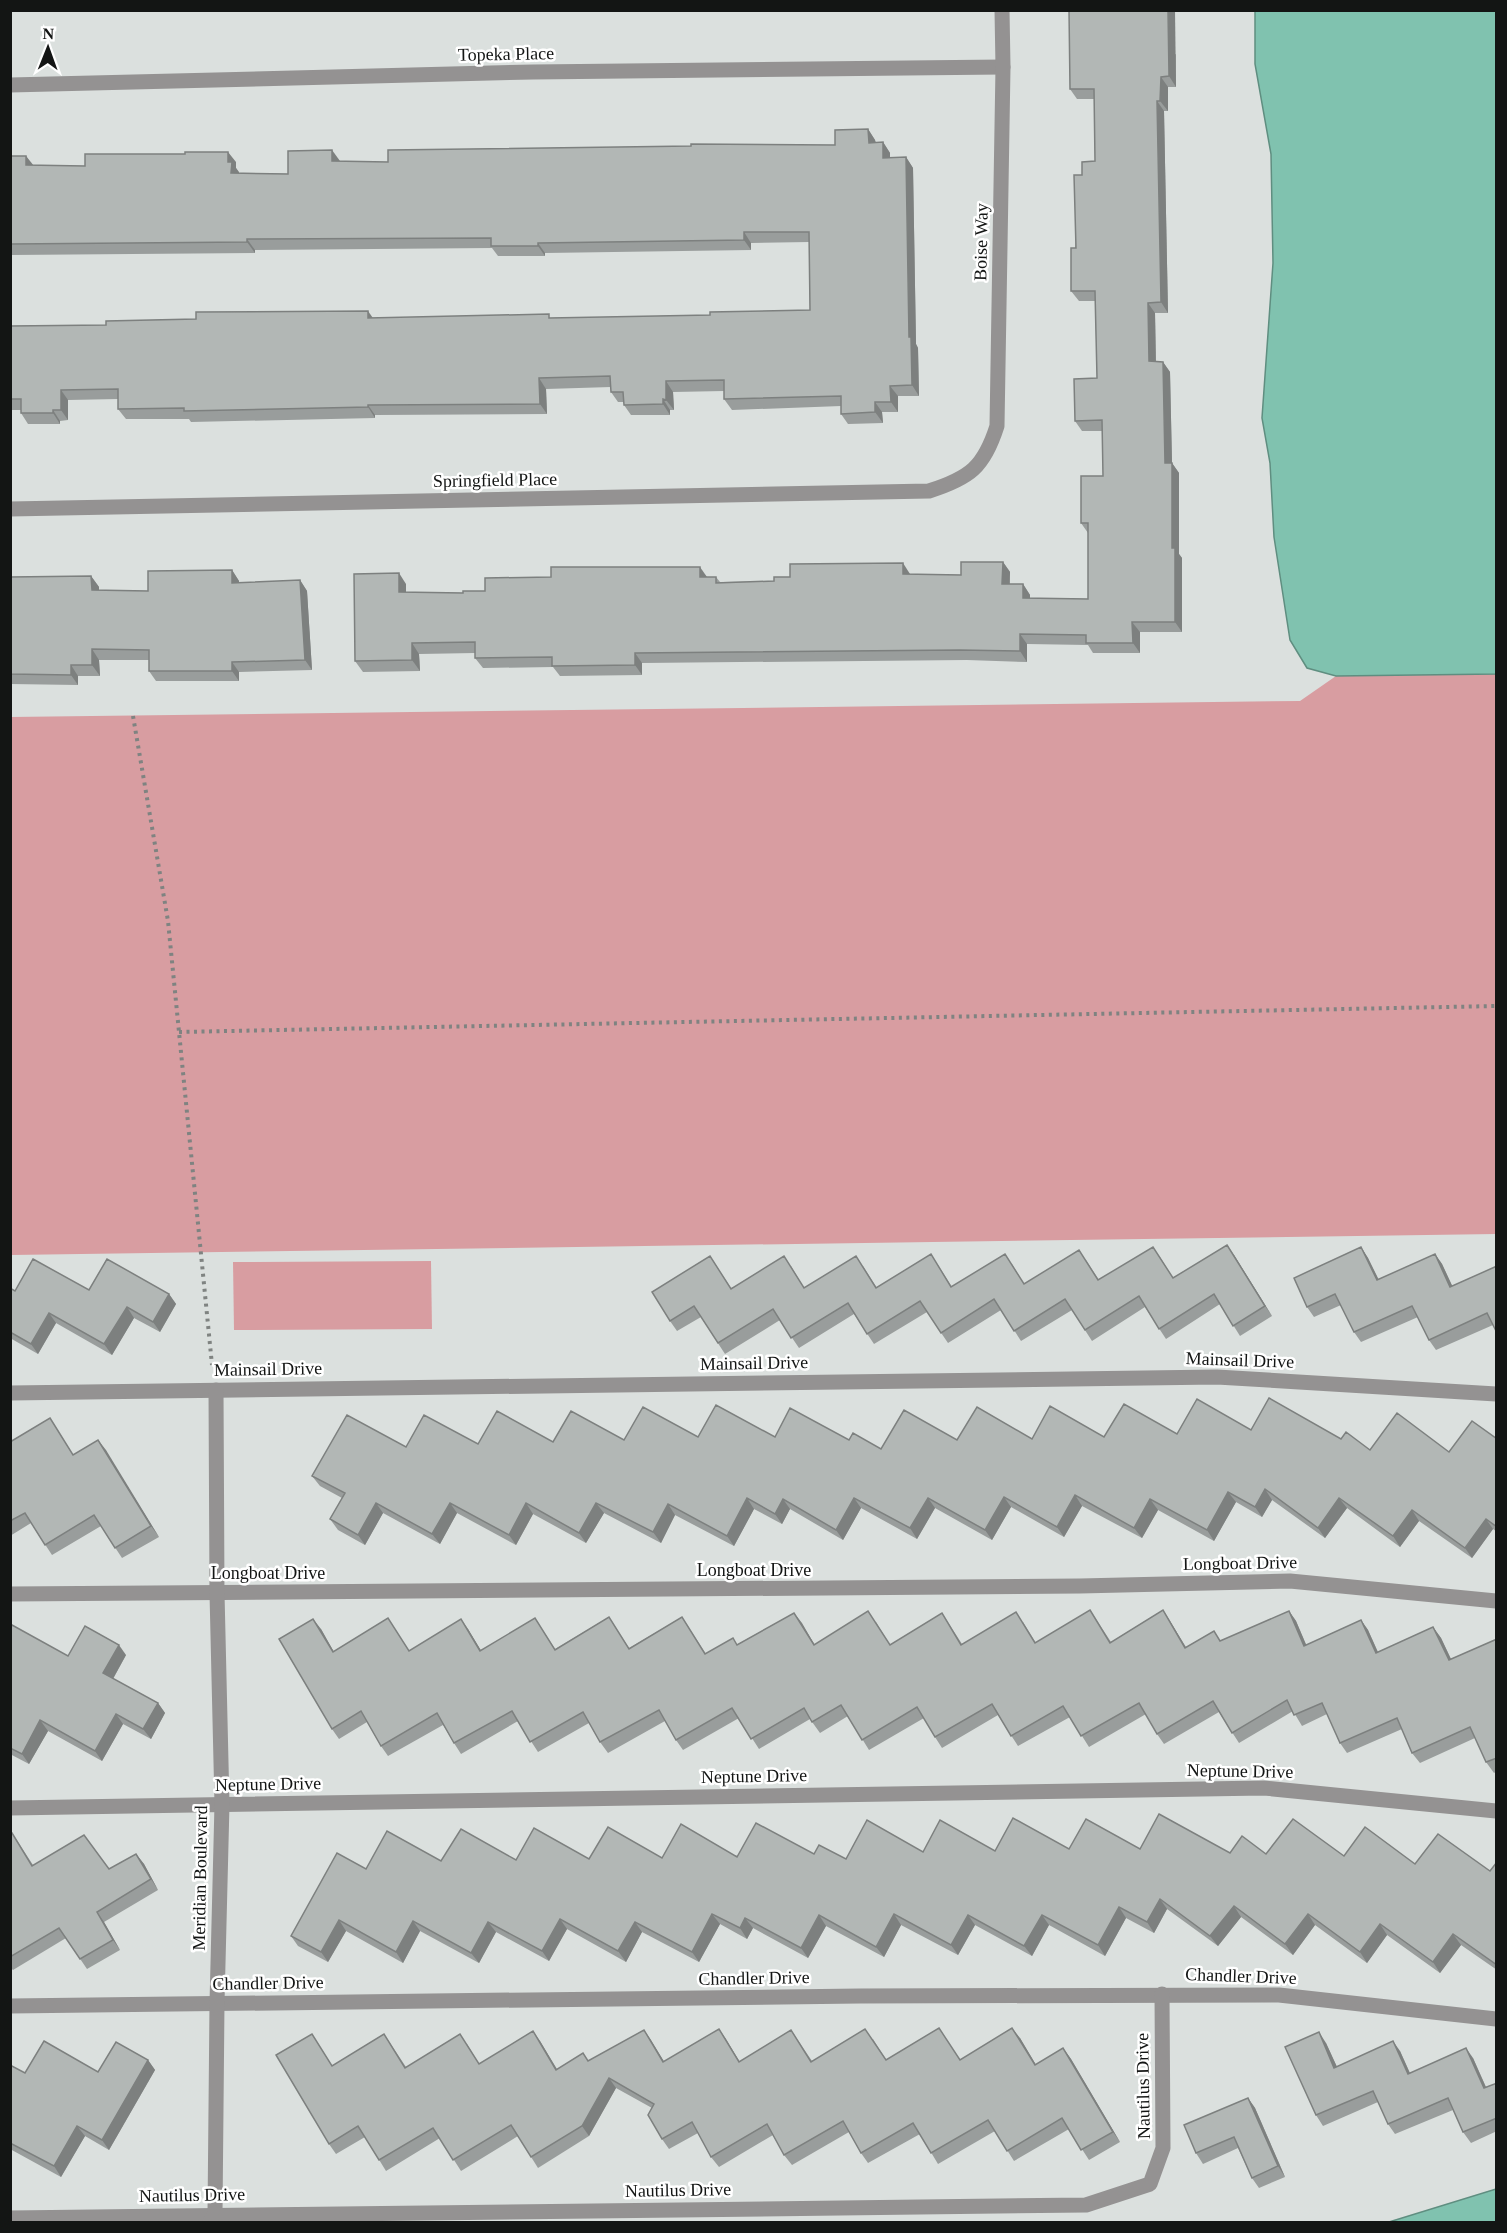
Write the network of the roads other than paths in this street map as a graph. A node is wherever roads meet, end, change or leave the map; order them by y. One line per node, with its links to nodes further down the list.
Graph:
1 (1002, 10): 2 (street, Boise Way)
2 (1003, 67): 3 (street, Topeka Place); 4 (street, Boise Way)
3 (10, 85)
4 (975, 468): 5 (street, Springfield Place)
5 (10, 509)
6 (216, 1390): 7 (street, Mainsail Drive); 8 (street, Mainsail Drive); 9 (street, Meridian Boulevard)
7 (10, 1393)
8 (1497, 1394)
9 (217, 1593): 10 (street, Longboat Drive); 11 (street, Longboat Drive); 12 (street, Meridian Boulevard)
10 (10, 1594)
11 (1497, 1601)
12 (222, 1804): 13 (street, Neptune Drive); 14 (street, Neptune Drive); 16 (street, Meridian Boulevard)
13 (10, 1808)
14 (1497, 1811)
15 (1162, 1994): 16 (street, Chandler Drive); 18 (street, Chandler Drive); 20 (street, Nautilus Drive)
16 (217, 2003): 17 (street, Chandler Drive); 20 (street, Meridian Boulevard)
17 (10, 2006)
18 (1497, 2019)
19 (10, 2218): 20 (street, Nautilus Drive)
20 (212, 2218)

